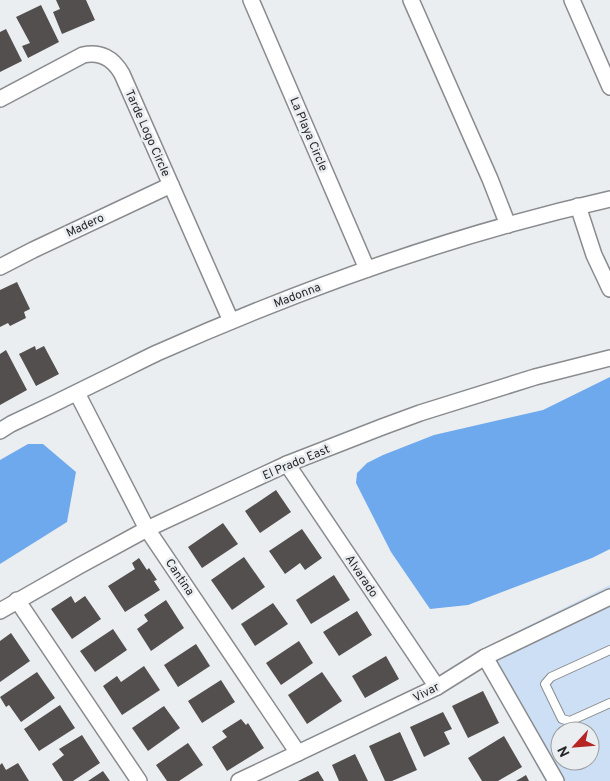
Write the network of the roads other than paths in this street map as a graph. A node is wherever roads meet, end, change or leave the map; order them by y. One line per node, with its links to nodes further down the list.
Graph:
1 (251, 0): 11 (street, La Playa Circle)
2 (411, 0): 9 (street)
3 (572, 0): 4 (street)
4 (610, 87)
5 (0, 99): 6 (street, Tarde Logo Circle)
6 (171, 185): 10 (street, Madero); 13 (street, Tarde Logo Circle)
7 (610, 199): 8 (street, Madonna)
8 (578, 206): 9 (street, Madonna); 12 (street)
9 (508, 225): 11 (street, Madonna)
10 (0, 267)
11 (367, 269): 13 (street, Madonna)
12 (610, 289)
13 (231, 321): 15 (street, Madonna)
14 (610, 358): 17 (street, El Prado East)
15 (77, 392): 16 (street, Madonna); 18 (street, Cantina)
16 (0, 431)
17 (287, 464): 18 (street, El Prado East); 24 (street, Alvarado)
18 (147, 529): 20 (street, El Prado East); 26 (street, Cantina)
19 (610, 597): 23 (street, Vivar)
20 (17, 600): 21 (street, El Prado East); 27 (street)
21 (0, 611)
22 (610, 650): 25 (lane)
23 (485, 657): 24 (street, Vivar); 29 (street)
24 (437, 687): 26 (street, Vivar)
25 (610, 703)
26 (298, 753): 28 (street, Vivar)
27 (139, 781)
28 (238, 781)
29 (556, 781)

